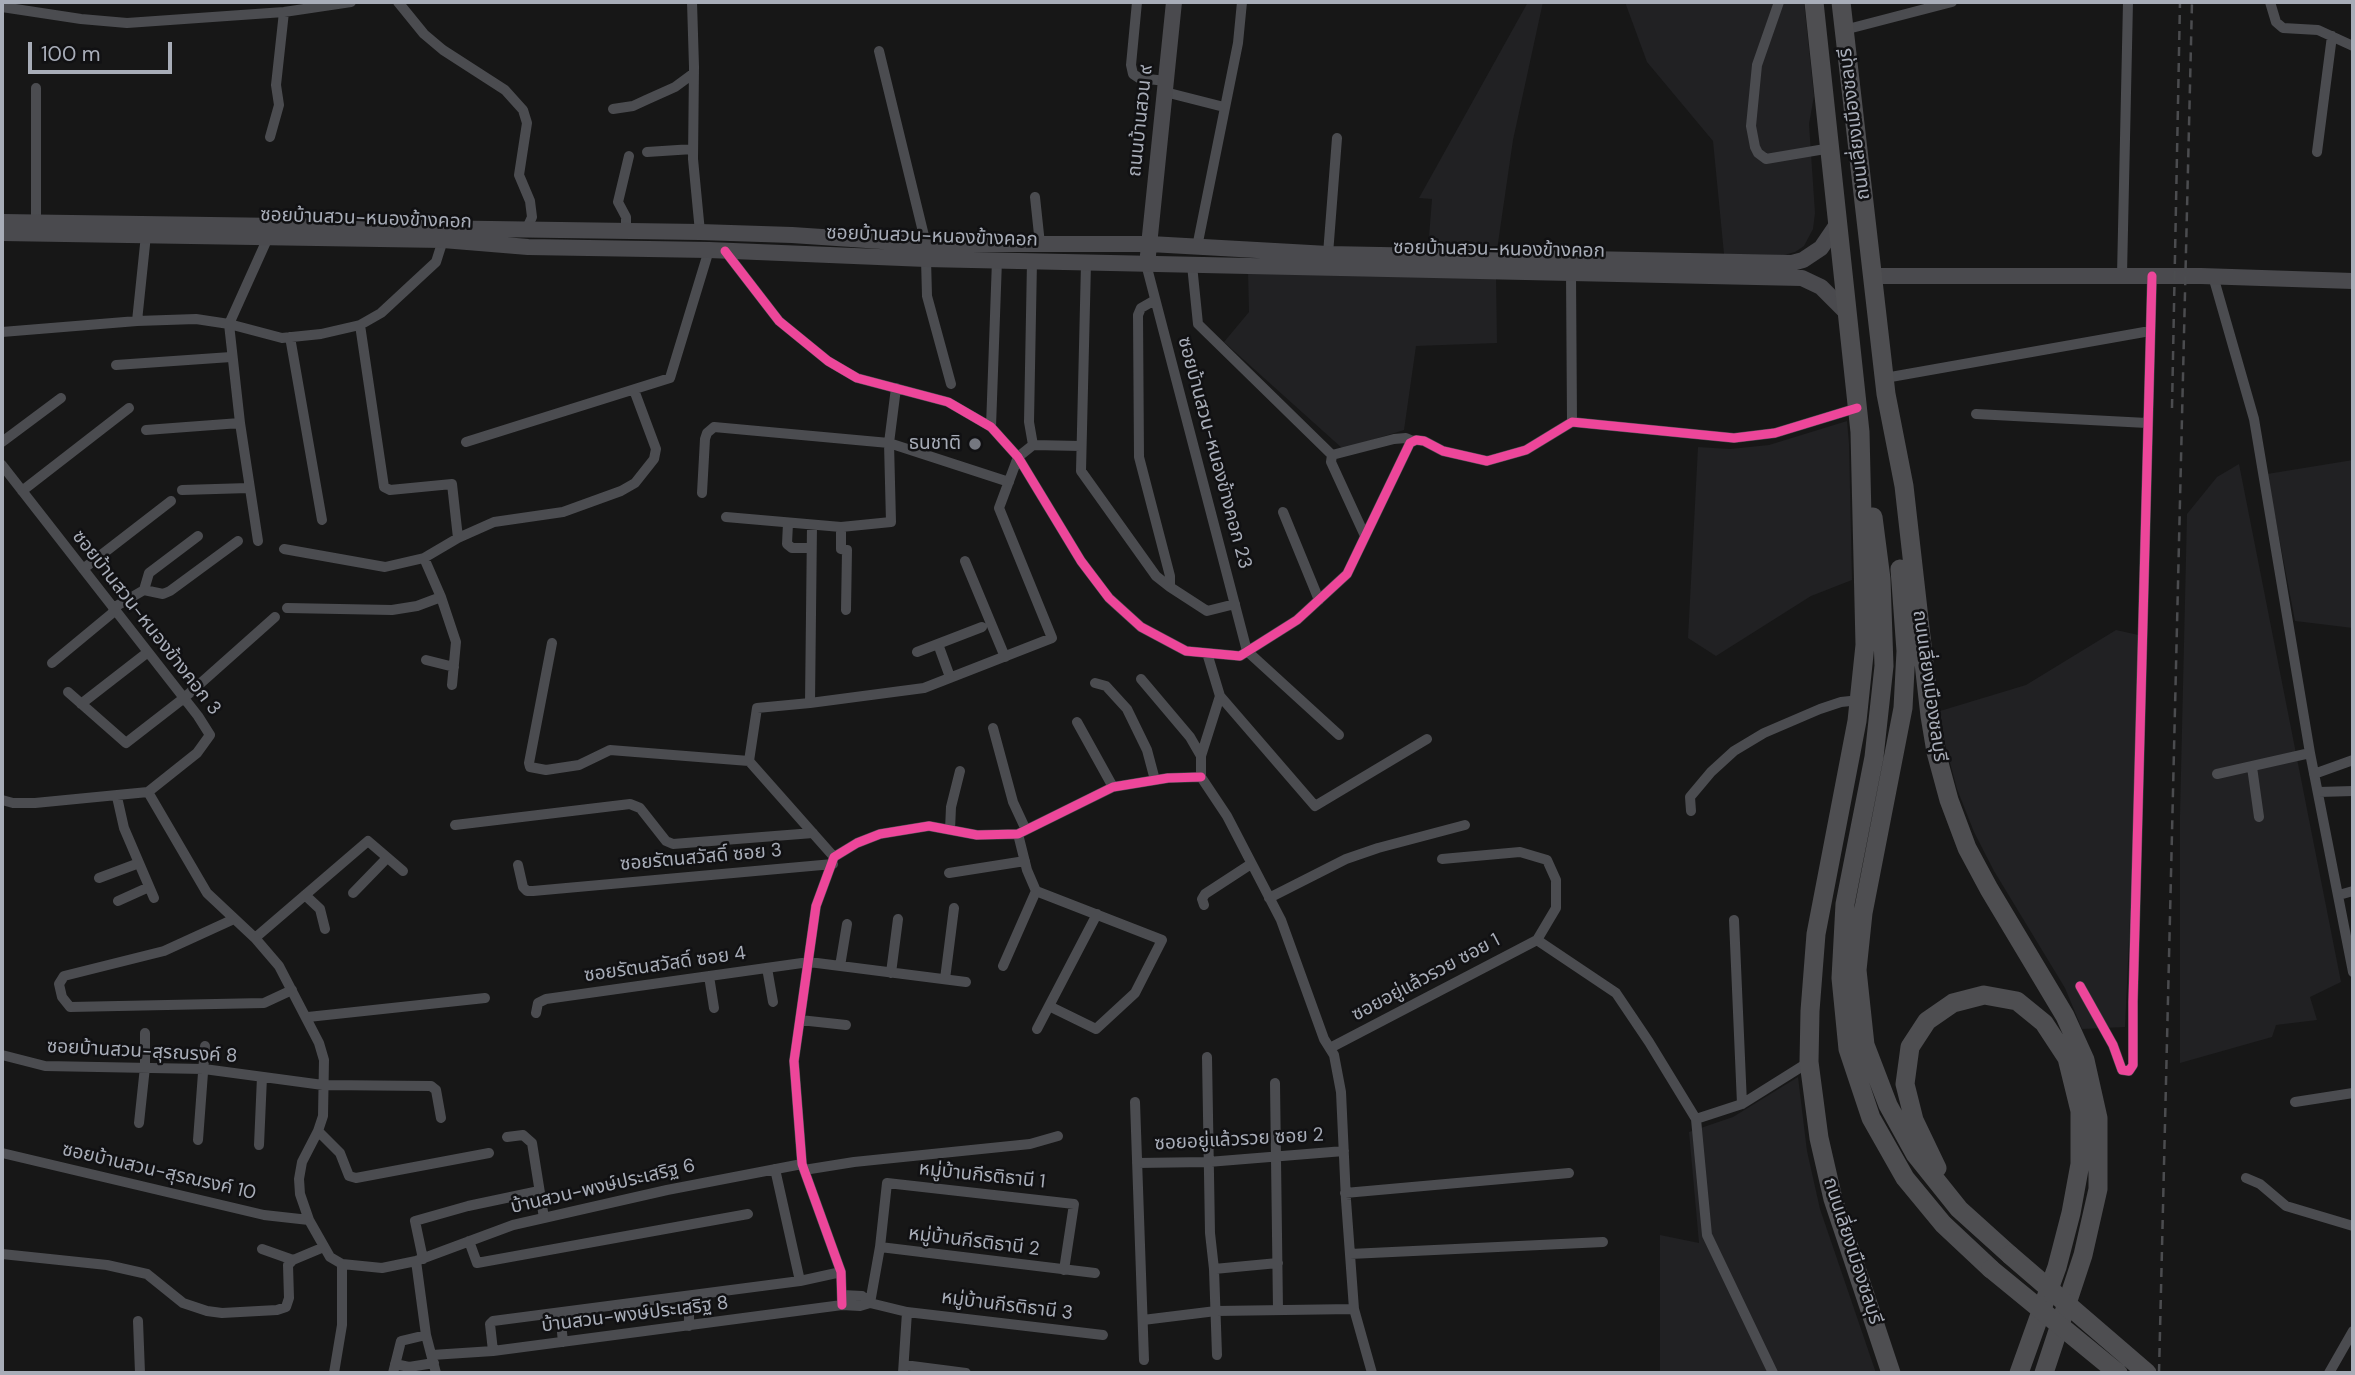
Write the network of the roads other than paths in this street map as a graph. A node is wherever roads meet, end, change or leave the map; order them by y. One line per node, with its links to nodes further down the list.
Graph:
1 (351, 2): 14 (street)
2 (398, 2): 35 (street)
3 (691, 2): 19 (street)
4 (1137, 2): 20 (street)
5 (1174, 2): 20 (main road, ถนนบ้านสวน ๙)
6 (1242, 2): 22 (street)
7 (1779, 2): 26 (street)
8 (1814, 2): 26 (highway, ถนนเลี่ยงเมืองชลบุรี)
9 (1841, 2): 15 (highway, ถนนเลี่ยงเมืองชลบุรี)
10 (1952, 2): 15 (street)
11 (2128, 2): 55 (street)
12 (2270, 2): 16 (street)
13 (2, 7): 14 (street)
14 (284, 12): 24 (street)
15 (1844, 30): 56 (highway, ถนนเลี่ยงเมืองชลบุรี)
16 (2332, 36): 17 (street); 29 (street)
17 (2353, 46)
18 (879, 51): 47 (street)
19 (694, 73): 23 (street); 27 (street)
20 (1165, 87): 22 (street); 43 (main road, ถนนบ้านสวน ๙)
21 (36, 88): 33 (street)
22 (1224, 107): 44 (street)
23 (612, 109)
24 (270, 137)
25 (1337, 138): 48 (street)
26 (1831, 148): 34 (highway, ถนนเลี่ยงเมืองชลบุรี)
27 (693, 149): 28 (street); 38 (street)
28 (647, 152)
29 (2317, 152)
30 (629, 156): 37 (street)
31 (1035, 197): 42 (street)
32 (2, 222): 33 (main road, ซอยบ้านสวน-หนองข้างคอก)
33 (36, 223): 36 (main road, ซอยบ้านสวน-หนองข้างคอก)
34 (1838, 223): 48 (main road, ซอยบ้านสวน-หนองข้างคอก); 61 (highway, ถนนเลี่ยงเมืองชลบุรี)
35 (527, 228): 36 (main road, ซอยบ้านสวน-หนองข้างคอก); 37 (main road, ซอยบ้านสวน-หนองข้างคอก)
36 (270, 231): 40 (main road, ซอยบ้านสวน-หนองข้างคอก); 41 (main road, ซอยบ้านสวน-หนองข้างคอก); 63 (street)
37 (620, 231): 38 (main road, ซอยบ้านสวน-หนองข้างคอก); 45 (main road)
38 (699, 232): 47 (main road, ซอยบ้านสวน-หนองข้างคอก)
39 (2, 233): 40 (main road, ซอยบ้านสวน-หนองข้างคอก)
40 (146, 235): 62 (street)
41 (443, 240): 45 (main road, ซอยบ้านสวน-หนองข้างคอก); 64 (street)
42 (1040, 244): 43 (main road, ซอยบ้านสวน-หนองข้างคอก); 47 (main road, ซอยบ้านสวน-หนองข้างคอก)
43 (1150, 244): 44 (main road, ซอยบ้านสวน-หนองข้างคอก); 52 (main road, ถนนบ้านสวน ๙)
44 (1197, 247): 48 (main road, ซอยบ้านสวน-หนองข้างคอก)
45 (612, 250): 46 (main road, ซอยบ้านสวน-หนองข้างคอก)
46 (717, 250): 47 (main road, ซอยบ้านสวน-หนองข้างคอก); 72 (street); 73 (street)
47 (926, 252): 49 (main road, ซอยบ้านสวน-หนองข้างคอก); 70 (street)
48 (1328, 254)
49 (997, 260): 50 (main road, ซอยบ้านสวน-หนองข้างคอก); 81 (street)
50 (1032, 261): 51 (main road, ซอยบ้านสวน-หนองข้างคอก); 87 (street)
51 (1086, 262): 52 (main road, ซอยบ้านสวน-หนองข้างคอก); 89 (street)
52 (1146, 264): 53 (main road, ซอยบ้านสวน-หนองข้างคอก); 60 (street, ซอยบ้านสวน-หนองข้างคอก 23)
53 (1192, 265): 54 (main road, ซอยบ้านสวน-หนองข้างคอก); 90 (street)
54 (1571, 273): 61 (main road, ซอยบ้านสวน-หนองข้างคอก); 78 (street)
55 (2122, 275): 56 (main road); 57 (main road)
56 (1873, 276): 71 (highway, ถนนเลี่ยงเมืองชลบุรี)
57 (2152, 276): 58 (main road); 65 (street)
58 (2213, 276): 59 (main road); 149 (street)
59 (2353, 281)
60 (1156, 300): 115 (street); 119 (street, ซอยบ้านสวน-หนองข้างคอก 23)
61 (1847, 314): 76 (highway, ถนนเลี่ยงเมืองชลบุรี)
62 (137, 321): 63 (street); 66 (street)
63 (229, 324): 67 (street); 68 (street)
64 (360, 325): 67 (street); 107 (street)
65 (2150, 331): 71 (street); 80 (street)
66 (2, 332)
67 (290, 337): 101 (street)
68 (231, 357): 69 (street); 79 (street)
69 (117, 365)
70 (951, 384)
71 (1886, 386): 254 (highway); 303 (highway, ถนนเลี่ยงเมืองชลบุรี)
72 (896, 388): 81 (street); 86 (street)
73 (634, 390): 85 (street); 107 (street)
74 (61, 398): 84 (street)
75 (130, 408): 96 (street)
76 (1857, 408): 78 (street); 83 (highway, ถนนเลี่ยงเมืองชลบุรี)
77 (1976, 414): 80 (street)
78 (1572, 422): 88 (street)
79 (240, 423): 82 (street); 94 (street)
80 (2147, 423): 208 (street)
81 (991, 427): 91 (street)
82 (146, 430)
83 (1860, 432): 142 (highway, ถนนเลี่ยงเมืองชลบุรี); 304 (highway, bridge)
84 (2, 442)
85 (466, 442)
86 (889, 443): 93 (street); 97 (street); 104 (street)
87 (1033, 445): 89 (street); 91 (street)
88 (1410, 445): 90 (street); 106 (street)
89 (1081, 446): 115 (street)
90 (1332, 455): 106 (street)
91 (1018, 457): 93 (street); 130 (street)
92 (2, 465): 96 (street, ซอยบ้านสวน-หนองข้างคอก 3)
93 (1009, 482): 131 (street)
94 (249, 488): 95 (street); 109 (street)
95 (182, 490)
96 (22, 491): 114 (street, ซอยบ้านสวน-หนองข้างคอก 3)
97 (702, 492)
98 (172, 501): 114 (street)
99 (1283, 512): 118 (street)
100 (726, 517): 102 (street)
101 (322, 520)
102 (788, 523): 103 (street); 110 (street)
103 (811, 525): 104 (street); 110 (street)
104 (841, 527): 122 (street)
105 (198, 536): 116 (street)
106 (1366, 536): 118 (street)
107 (458, 538): 112 (street)
108 (238, 541): 116 (street)
109 (258, 541)
110 (811, 548): 143 (street)
111 (284, 549): 112 (street)
112 (424, 558): 117 (street)
113 (965, 561): 131 (street)
114 (83, 569): 121 (street, ซอยบ้านสวน-หนองข้างคอก 3)
115 (1170, 587): 119 (street)
116 (144, 590): 121 (street)
117 (441, 597): 120 (street); 134 (street)
118 (1318, 600): 127 (street)
119 (1235, 604): 127 (street, ซอยบ้านสวน-หนองข้างคอก 23)
120 (287, 608)
121 (114, 609): 128 (street, ซอยบ้านสวน-หนองข้างคอก 3); 133 (street)
122 (846, 610)
123 (275, 617): 141 (street)
124 (982, 627): 126 (street)
125 (552, 643): 152 (street)
126 (938, 644): 129 (street); 135 (street)
127 (1247, 651): 130 (street); 147 (street)
128 (148, 652): 141 (street, ซอยบ้านสวน-หนองข้างคอก 3); 144 (street)
129 (917, 652)
130 (1207, 653): 140 (street)
131 (1005, 657): 135 (street)
132 (426, 660): 134 (street)
133 (52, 663)
134 (454, 667): 138 (street)
135 (950, 677): 143 (street)
136 (1140, 680): 150 (street)
137 (1094, 683): 158 (street)
138 (452, 685)
139 (68, 692): 144 (street)
140 (1220, 696): 148 (street); 150 (street)
141 (184, 698): 144 (street); 161 (street, ซอยบ้านสวน-หนองข้างคอก 3)
142 (1860, 700): 165 (street); 224 (highway, ถนนเลี่ยงเมืองชลบุรี)
143 (810, 703): 152 (street)
144 (81, 704)
145 (1077, 722): 159 (street)
146 (993, 728): 170 (street)
147 (1339, 735)
148 (1427, 739)
149 (2310, 753): 153 (street); 156 (street)
150 (1201, 756): 157 (street)
151 (2353, 760): 156 (street)
152 (749, 761): 171 (street)
153 (2252, 767): 155 (street); 166 (street)
154 (960, 771): 169 (street)
155 (2217, 774)
156 (2314, 774): 162 (street)
157 (1201, 777): 158 (street); 177 (street)
158 (1155, 780): 159 (street)
159 (1114, 787): 170 (street)
160 (2353, 791): 162 (street)
161 (148, 792): 163 (street); 192 (street)
162 (2319, 792): 186 (street)
163 (117, 797): 164 (street); 176 (street)
164 (2, 800)
165 (1691, 811)
166 (2259, 817)
167 (455, 825): 171 (street)
168 (1465, 825): 187 (street)
169 (950, 830): 170 (street); 174 (street)
170 (1022, 832): 175 (street)
171 (813, 833): 174 (street)
172 (387, 858): 179 (street); 184 (street); 185 (street)
173 (1443, 859): 198 (street)
174 (834, 861): 178 (street, ซอยรัตนสวัสดิ์ ซอย 3); 199 (street)
175 (1025, 861): 180 (street); 182 (street)
176 (139, 863): 181 (street); 188 (street)
177 (1251, 864): 187 (street); 189 (street)
178 (518, 865)
179 (402, 871)
180 (949, 873)
181 (99, 878)
182 (1036, 891): 191 (street); 201 (street)
183 (2353, 891): 186 (street)
184 (354, 893)
185 (305, 895): 196 (street); 197 (street)
186 (2339, 895): 204 (street)
187 (1269, 898): 221 (street)
188 (118, 901)
189 (1204, 905)
190 (954, 908): 206 (street)
191 (1097, 914): 212 (street); 212 (street)
192 (234, 919): 197 (street); 209 (street)
193 (898, 919): 203 (street)
194 (1734, 919): 233 (street)
195 (847, 924): 200 (street)
196 (325, 929)
197 (255, 938): 209 (street)
198 (1537, 940): 221 (street, ซอยอยู่แล้วรวย ซอย 1); 235 (street)
199 (809, 962): 200 (street, ซอยรัตนสวัสดิ์ ซอย 4); 202 (street, ซอยรัตนสวัสดิ์ ซอย 4); 216 (street)
200 (840, 966): 203 (street, ซอยรัตนสวัสดิ์ ซอย 4)
201 (1003, 966)
202 (767, 968): 205 (street, ซอยรัตนสวัสดิ์ ซอย 4); 211 (street)
203 (891, 972): 206 (street, ซอยรัตนสวัสดิ์ ซอย 4)
204 (2353, 972)
205 (709, 976): 213 (street); 214 (street, ซอยรัตนสวัสดิ์ ซอย 4)
206 (945, 979): 207 (street, ซอยรัตนสวัสดิ์ ซอย 4)
207 (967, 982)
208 (2080, 986)
209 (292, 990): 215 (street)
210 (485, 998): 215 (street)
211 (773, 1002)
212 (1049, 1006): 218 (street)
213 (714, 1008)
214 (536, 1013)
215 (308, 1017): 229 (street)
216 (800, 1020): 217 (street); 248 (street)
217 (846, 1025)
218 (1037, 1029)
219 (145, 1033): 225 (street)
220 (205, 1046): 226 (street)
221 (1330, 1048): 242 (street)
222 (2, 1055): 225 (street, ซอยบ้านสวน-สุรณรงค์ 8)
223 (1207, 1057): 246 (street)
224 (1809, 1062): 233 (street); 301 (highway, ถนนเลี่ยงเมืองชลบุรี)
225 (145, 1067): 226 (street, ซอยบ้านสวน-สุรณรงค์ 8); 236 (street)
226 (204, 1069): 227 (street, ซอยบ้านสวน-สุรณรงค์ 8); 240 (street)
227 (262, 1077): 229 (street, ซอยบ้านสวน-สุรณรงค์ 8); 241 (street)
228 (1275, 1083): 245 (street)
229 (323, 1085): 234 (street, ซอยบ้านสวน-สุรณรงค์ 8); 237 (street)
230 (2353, 1093): 232 (street)
231 (1135, 1102): 247 (street)
232 (2295, 1102)
233 (1742, 1104): 235 (street)
234 (440, 1118)
235 (1696, 1119): 300 (street)
236 (139, 1123)
237 (318, 1131): 244 (street); 257 (street)
238 (1058, 1136): 248 (street, บ้านสวน-พงษ์ประเสริฐ 6)
239 (507, 1137): 252 (street)
240 (198, 1139)
241 (259, 1145)
242 (1344, 1151): 245 (street, ซอยอยู่แล้วรวย ซอย 2); 253 (street)
243 (2, 1153): 257 (street, ซอยบ้านสวน-สุรณรงค์ 10)
244 (489, 1153)
245 (1277, 1157): 246 (street, ซอยอยู่แล้วรวย ซอย 2); 268 (street)
246 (1208, 1162): 247 (street, ซอยอยู่แล้วรวย ซอย 2); 270 (street)
247 (1137, 1163): 283 (street)
248 (803, 1167): 249 (street, บ้านสวน-พงษ์ประเสริฐ 6); 272 (street)
249 (775, 1169): 256 (street, บ้านสวน-พงษ์ประเสริฐ 6); 274 (street)
250 (1569, 1173): 253 (street)
251 (2246, 1178): 258 (street)
252 (539, 1191): 256 (street); 267 (street)
253 (1345, 1193): 265 (street)
254 (1959, 1209): 302 (highway); 305 (highway, bridge)
255 (748, 1214): 259 (street)
256 (544, 1218): 259 (street, บ้านสวน-พงษ์ประเสริฐ 6)
257 (309, 1220): 261 (street)
258 (2353, 1226)
259 (469, 1241): 267 (street, บ้านสวน-พงษ์ประเสริฐ 6)
260 (1604, 1242): 265 (street)
261 (324, 1247): 266 (street); 269 (street)
262 (880, 1247): 271 (street, หมู่บ้านกีรติธานี 2); 271 (street, หมู่บ้านกีรติธานี 1); 277 (street)
263 (262, 1249): 266 (street)
264 (2, 1254): 266 (street)
265 (1350, 1254): 278 (street)
266 (293, 1260)
267 (420, 1260): 269 (street, บ้านสวน-พงษ์ประเสริฐ 6); 287 (street)
268 (1278, 1263): 270 (street); 279 (street)
269 (342, 1264): 297 (street)
270 (1214, 1269): 280 (street)
271 (1064, 1270): 273 (street, หมู่บ้านกีรติธานี 2)
272 (841, 1272): 274 (street); 276 (street)
273 (1095, 1273)
274 (800, 1281): 275 (street)
275 (689, 1296): 282 (street); 285 (street)
276 (842, 1300): 277 (street, บ้านสวน-พงษ์ประเสริฐ 8); 285 (street, บ้านสวน-พงษ์ประเสริฐ 8)
277 (870, 1303): 281 (street, หมู่บ้านกีรติธานี 3)
278 (1354, 1309): 279 (street); 299 (street)
279 (1278, 1310): 280 (street)
280 (1216, 1311): 283 (street); 291 (street)
281 (907, 1312): 288 (street, หมู่บ้านกีรติธานี 3); 295 (street)
282 (560, 1313): 289 (street); 290 (street)
283 (1143, 1320): 292 (street)
284 (138, 1321): 296 (street)
285 (689, 1326): 289 (street, บ้านสวน-พงษ์ประเสริฐ 8)
286 (2353, 1331): 306 (street)
287 (426, 1335): 293 (street); 294 (street)
288 (1103, 1335)
289 (562, 1342): 290 (street, บ้านสวน-พงษ์ประเสริฐ 8)
290 (493, 1351): 293 (street, บ้านสวน-พงษ์ประเสริฐ 8)
291 (1217, 1355)
292 (1144, 1360)
293 (434, 1364): 294 (street, บ้านสวน-พงษ์ประเสริฐ 8)
294 (394, 1369)
295 (903, 1369): 298 (street)
296 (140, 1373)
297 (334, 1373)
298 (966, 1373)
299 (1372, 1373)
300 (1773, 1373)
301 (1891, 1373)
302 (2019, 1373)
303 (2044, 1373)
304 (2118, 1373)
305 (2147, 1373)
306 (2329, 1373)

